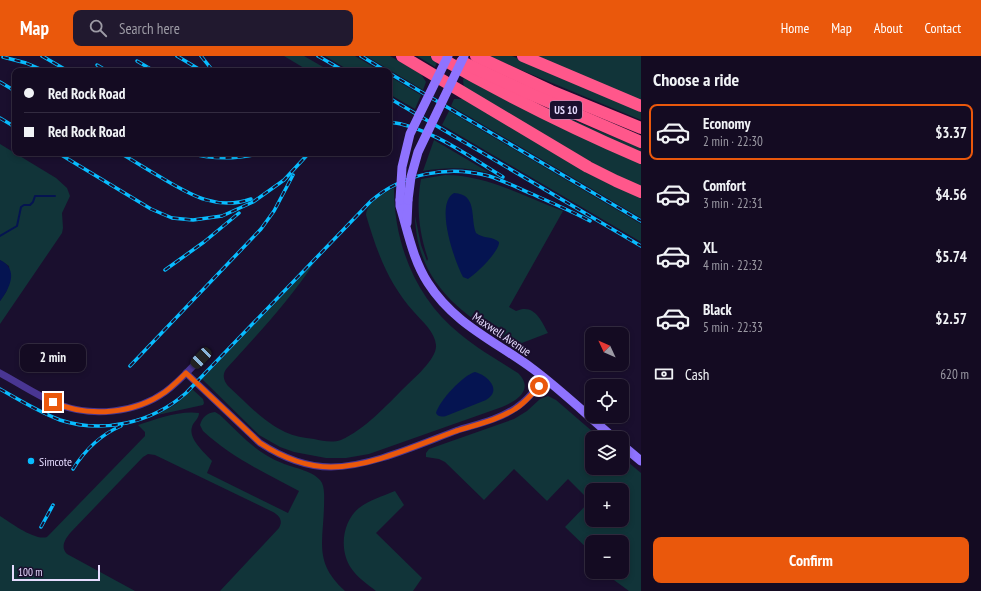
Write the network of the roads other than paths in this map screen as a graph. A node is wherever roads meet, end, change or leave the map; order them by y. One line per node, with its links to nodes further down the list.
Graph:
1 (402, 56): 9 (highway)
2 (437, 56): 14 (highway)
3 (449, 56): 9 (main road, Maxwell Avenue, bridge); 13 (highway, US 10)
4 (464, 56): 10 (main road, Maxwell Avenue, bridge)
5 (476, 56): 12 (highway, US 10)
6 (523, 56): 8 (highway)
7 (531, 56): 8 (highway)
8 (553, 68): 11 (highway)
9 (437, 76): 10 (highway); 16 (main road, Maxwell Avenue, bridge)
10 (454, 87): 15 (highway); 16 (main road, Maxwell Avenue, bridge)
11 (641, 106)
12 (641, 128)
13 (641, 142)
14 (641, 158)
15 (641, 192)
16 (404, 200): 20 (main road, Maxwell Avenue)
17 (201, 358): 19 (street)
18 (0, 373): 19 (street)
19 (186, 373): 20 (street)
20 (544, 379): 21 (main road, Maxwell Avenue)
21 (606, 431)
22 (629, 451): 23 (main road)
23 (641, 461)

